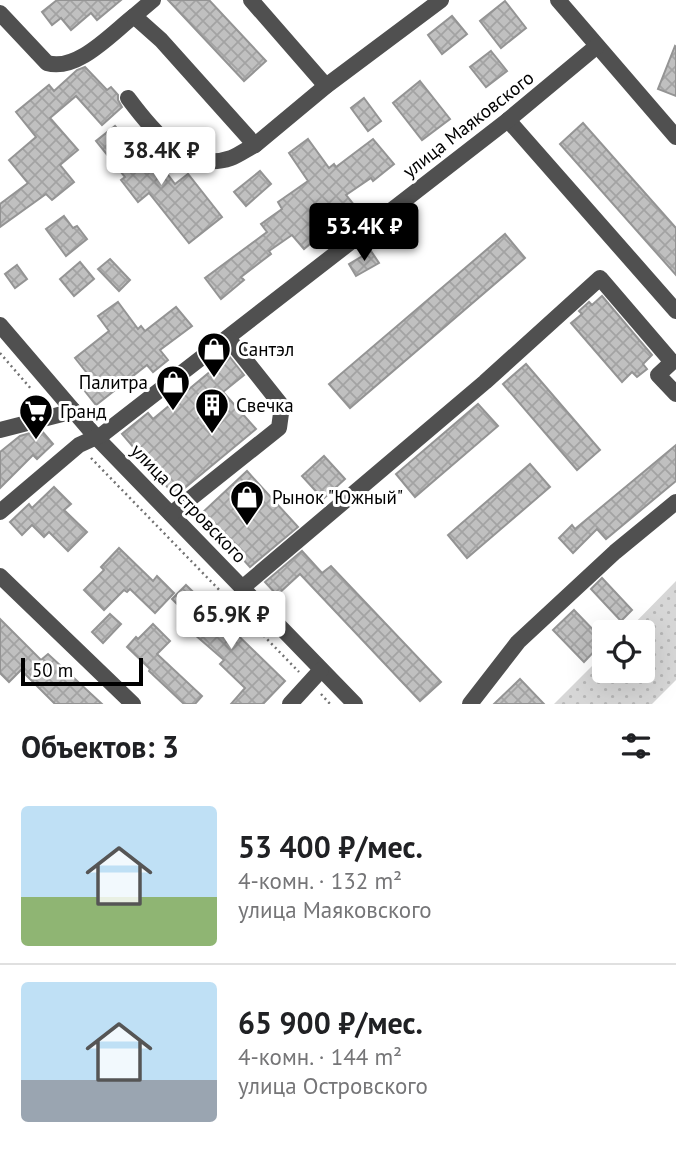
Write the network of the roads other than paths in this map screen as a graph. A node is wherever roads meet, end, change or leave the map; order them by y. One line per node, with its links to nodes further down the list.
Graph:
1 (153, 0): 6 (street)
2 (251, 0): 8 (street)
3 (441, 0): 8 (street)
4 (558, 0): 7 (street)
5 (0, 13): 6 (street)
6 (134, 16): 12 (street)
7 (597, 46): 10 (street, улица Маяковского); 11 (street)
8 (327, 86): 12 (street)
9 (128, 98): 12 (street)
10 (508, 120): 13 (street); 15 (street, улица Маяковского)
11 (676, 137)
12 (255, 145)
13 (676, 312)
14 (0, 325): 17 (street, улица Островского)
15 (228, 338): 19 (street, улица Маяковского); 22 (street)
16 (676, 394): 24 (street)
17 (74, 411): 18 (street); 19 (street, улица Островского)
18 (0, 430)
19 (96, 437): 21 (street, улица Маяковского); 22 (street, улица Островского)
20 (676, 502): 29 (street)
21 (0, 512)
22 (171, 514): 24 (street, улица Островского)
23 (0, 576): 26 (street)
24 (242, 588): 25 (street, улица Островского)
25 (321, 670): 27 (street); 28 (street, улица Островского)
26 (133, 704)
27 (290, 704)
28 (355, 704)
29 (470, 704)

